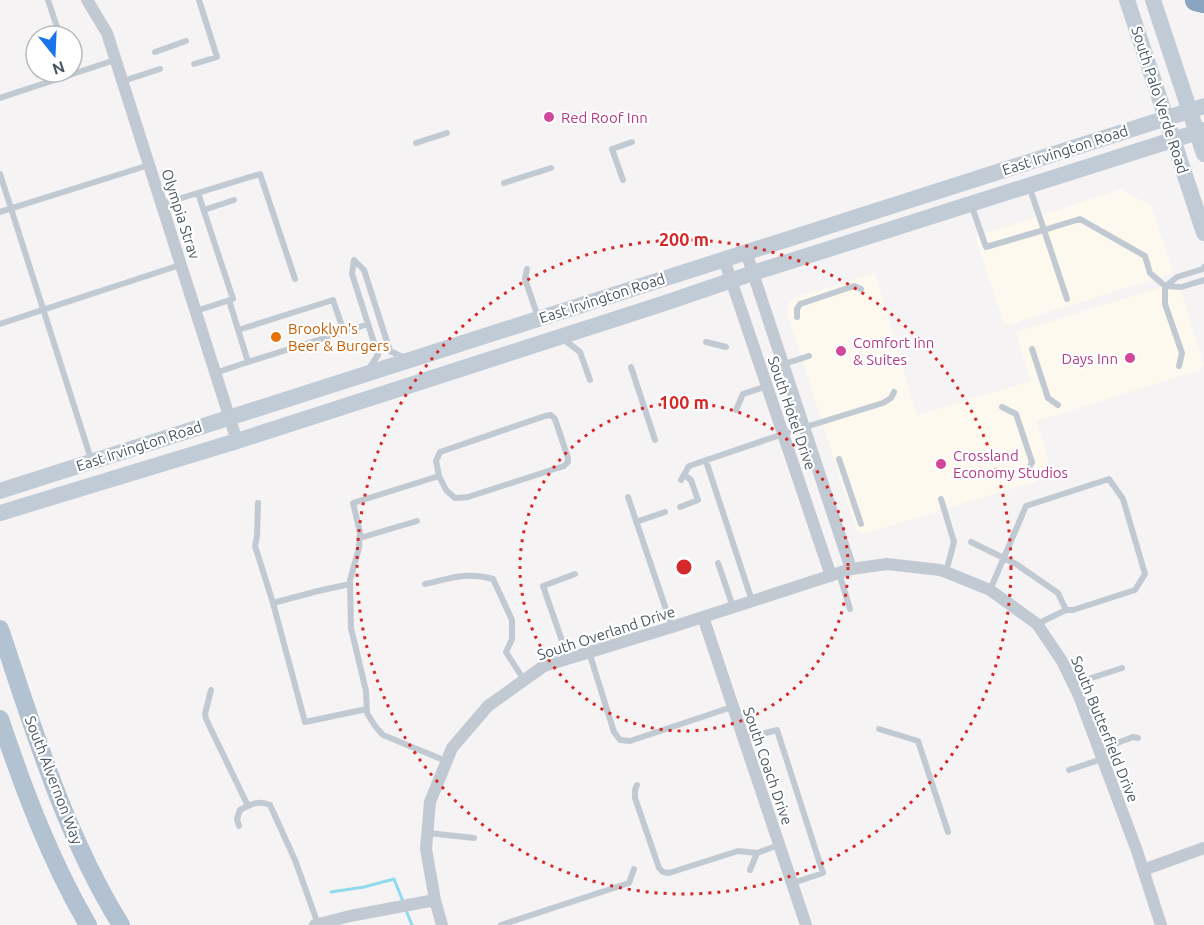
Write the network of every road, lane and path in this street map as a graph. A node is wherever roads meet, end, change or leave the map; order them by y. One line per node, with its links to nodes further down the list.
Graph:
1 (48, 0): 8 (lane)
2 (87, 0): 11 (street, Olympia Strav)
3 (199, 0): 12 (lane)
4 (1127, 0): 19 (main road, South Palo Verde Road)
5 (1153, 0): 18 (main road, South Palo Verde Road)
6 (1196, 0): 7 (highway)
7 (1204, 2)
8 (56, 24)
9 (186, 41): 10 (lane)
10 (155, 52)
11 (116, 60): 13 (lane); 15 (street, Olympia Strav)
12 (194, 64)
13 (84, 69)
14 (160, 69): 15 (lane)
15 (123, 81): 26 (street, Olympia Strav)
16 (40, 84): 17 (lane)
17 (0, 98)
18 (1197, 108): 19 (main road, East Irvington Road); 20 (main road, South Palo Verde Road)
19 (1165, 118): 22 (main road, South Palo Verde Road); 41 (main road, East Irvington Road)
20 (1201, 131): 22 (main road, East Irvington Road); 25 (main road, South Palo Verde Road)
21 (447, 133): 24 (lane)
22 (1172, 140): 31 (main road, East Irvington Road); 40 (main road, South Palo Verde Road)
23 (632, 142): 29 (lane)
24 (416, 143)
25 (1204, 154)
26 (149, 164): 34 (street, Olympia Strav); 36 (lane)
27 (551, 168): 30 (lane)
28 (0, 174): 36 (lane)
29 (623, 180)
30 (504, 183)
31 (1029, 185): 35 (main road, East Irvington Road); 39 (lane)
32 (198, 193): 34 (lane); 37 (lane); 47 (lane)
33 (234, 200): 37 (lane)
34 (162, 204): 43 (street, Olympia Strav)
35 (970, 204): 39 (lane); 46 (main road, East Irvington Road)
36 (11, 209): 38 (lane); 56 (lane)
37 (204, 210): 53 (lane)
38 (0, 212)
39 (1044, 230): 50 (lane); 52 (lane)
40 (1204, 233)
41 (746, 252): 42 (main road, East Irvington Road); 46 (street, South Hotel Drive)
42 (724, 259): 48 (street, South Hotel Drive); 59 (main road, East Irvington Road)
43 (181, 265): 56 (lane); 57 (street, Olympia Strav)
44 (1204, 267): 50 (lane)
45 (527, 269): 59 (lane)
46 (753, 273): 48 (main road, East Irvington Road); 71 (street, South Hotel Drive)
47 (295, 279)
48 (731, 280): 64 (main road, East Irvington Road); 77 (street, South Hotel Drive)
49 (1204, 280): 50 (lane)
50 (1165, 286): 54 (lane)
51 (861, 289): 58 (lane)
52 (1068, 299)
53 (229, 300): 57 (lane); 62 (lane)
54 (1165, 304): 55 (lane); 72 (lane)
55 (1157, 306)
56 (44, 310): 60 (lane); 88 (lane)
57 (196, 311): 74 (street, Olympia Strav)
58 (797, 317)
59 (538, 318): 69 (main road, East Irvington Road)
60 (0, 324)
61 (368, 324): 63 (lane); 69 (lane); 75 (lane)
62 (238, 330): 63 (lane); 70 (lane)
63 (344, 332): 70 (lane)
64 (560, 337): 76 (lane); 86 (main road, East Irvington Road)
65 (706, 342): 66 (lane)
66 (726, 347)
67 (1032, 349): 79 (lane)
68 (809, 356): 71 (lane)
69 (408, 359): 75 (main road, East Irvington Road)
70 (248, 362): 74 (lane)
71 (784, 364): 83 (street, South Hotel Drive)
72 (1179, 366)
73 (631, 367): 85 (lane)
74 (215, 373): 82 (street, Olympia Strav)
75 (367, 373): 82 (main road, East Irvington Road)
76 (590, 380)
77 (767, 386): 81 (lane); 84 (street, South Hotel Drive)
78 (894, 392): 83 (lane)
79 (1058, 405)
80 (1002, 407): 90 (lane)
81 (736, 410)
82 (229, 417): 86 (street, Olympia Strav); 88 (main road, East Irvington Road)
83 (805, 428): 84 (lane); 107 (street, South Hotel Drive)
84 (783, 434): 89 (lane); 92 (street, South Hotel Drive)
85 (655, 440)
86 (237, 441): 99 (main road, East Irvington Road)
87 (839, 459): 102 (lane)
88 (92, 461): 93 (main road, East Irvington Road)
89 (706, 461): 97 (lane); 113 (lane)
90 (1026, 474)
91 (439, 476): 91 (lane); 103 (lane)
92 (799, 482): 107 (street, South Hotel Drive); 107 (street)
93 (0, 491)
94 (628, 497): 101 (lane)
95 (941, 499): 108 (lane)
96 (258, 503): 114 (lane)
97 (680, 507)
98 (665, 512): 101 (lane)
99 (0, 513)
100 (417, 520): 103 (lane)
101 (636, 522): 120 (lane)
102 (861, 524)
103 (360, 538): 110 (lane)
104 (971, 542): 105 (lane)
105 (1003, 558): 112 (lane); 117 (lane); 117 (lane)
106 (718, 563): 115 (lane)
107 (841, 573): 108 (street, South Butterfield Drive); 113 (street, South Overland Drive); 116 (lane)
108 (946, 573): 112 (street, South Butterfield Drive)
109 (575, 574): 123 (lane)
110 (350, 584): 114 (lane); 129 (lane)
111 (425, 584): 125 (lane)
112 (990, 590): 119 (street, South Butterfield Drive)
113 (752, 602): 115 (street, South Overland Drive)
114 (273, 603): 129 (lane)
115 (733, 608): 118 (street, South Overland Drive)
116 (850, 609)
117 (1066, 610): 119 (lane)
118 (703, 617): 120 (street, South Overland Drive); 128 (street, South Coach Drive)
119 (1037, 624): 126 (street, South Butterfield Drive)
120 (672, 627): 122 (street, South Overland Drive)
121 (0, 629): 152 (main road, South Alvernon Way)
122 (589, 652): 123 (street, South Overland Drive); 128 (lane)
123 (568, 659): 125 (street, South Overland Drive)
124 (1122, 668): 126 (lane)
125 (525, 680): 135 (street, South Overland Drive)
126 (1073, 684): 134 (street, South Butterfield Drive)
127 (211, 690): 138 (lane)
128 (732, 706): 133 (street, South Coach Drive)
129 (367, 710): 135 (lane)
130 (0, 719): 151 (main road, South Alvernon Way)
131 (879, 729): 140 (lane)
132 (1138, 738): 134 (lane)
133 (743, 739): 143 (street, South Coach Drive); 149 (lane)
134 (1100, 754): 136 (lane); 148 (street, South Butterfield Drive)
135 (447, 761): 141 (street, South Overland Drive)
136 (1070, 770)
137 (637, 785): 145 (lane)
138 (248, 806): 139 (lane); 153 (lane)
139 (239, 826)
140 (948, 832)
141 (428, 833): 142 (lane); 150 (street, South Overland Drive)
142 (474, 838)
143 (779, 845): 145 (lane); 149 (street, South Coach Drive)
144 (1204, 849): 148 (street)
145 (757, 853): 147 (lane)
146 (634, 869): 155 (lane)
147 (750, 870)
148 (1143, 870): 157 (street, South Butterfield Drive)
149 (792, 883): 156 (street, South Coach Drive)
150 (435, 900): 153 (street); 154 (street, South Overland Drive)
151 (88, 925)
152 (121, 925)
153 (316, 925)
154 (442, 925)
155 (501, 925)
156 (806, 925)
157 (1161, 925)

